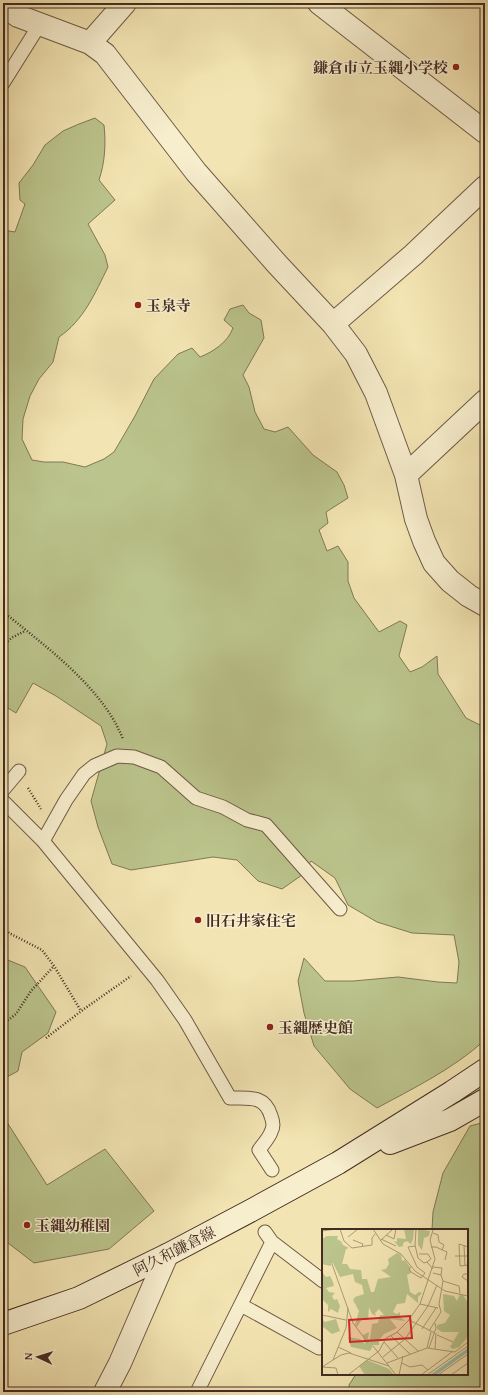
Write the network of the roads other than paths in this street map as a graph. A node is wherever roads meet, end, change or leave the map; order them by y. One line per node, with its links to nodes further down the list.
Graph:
1 (125, 3): 5 (street)
2 (319, 3): 7 (street)
3 (3, 6): 4 (street)
4 (40, 24): 5 (street); 6 (lane)
5 (90, 43): 9 (street)
6 (3, 83)
7 (485, 132)
8 (485, 187): 9 (street)
9 (333, 324): 11 (street)
10 (485, 401): 11 (street)
11 (406, 475): 12 (street)
12 (485, 605)
13 (18, 773): 14 (lane)
14 (3, 790)
15 (3, 801): 16 (lane)
16 (43, 841): 17 (lane); 21 (lane)
17 (340, 909)
18 (485, 1070): 20 (street, 阿久和鎌倉線)
19 (485, 1100): 20 (street, 阿久和鎌倉線)
20 (338, 1163): 22 (street, 阿久和鎌倉線)
21 (272, 1170)
22 (166, 1255): 25 (street, 阿久和鎌倉線); 27 (street)
23 (322, 1280): 24 (lane)
24 (241, 1304): 26 (lane); 28 (lane)
25 (3, 1324)
26 (319, 1348)
27 (105, 1392)
28 (198, 1392)

